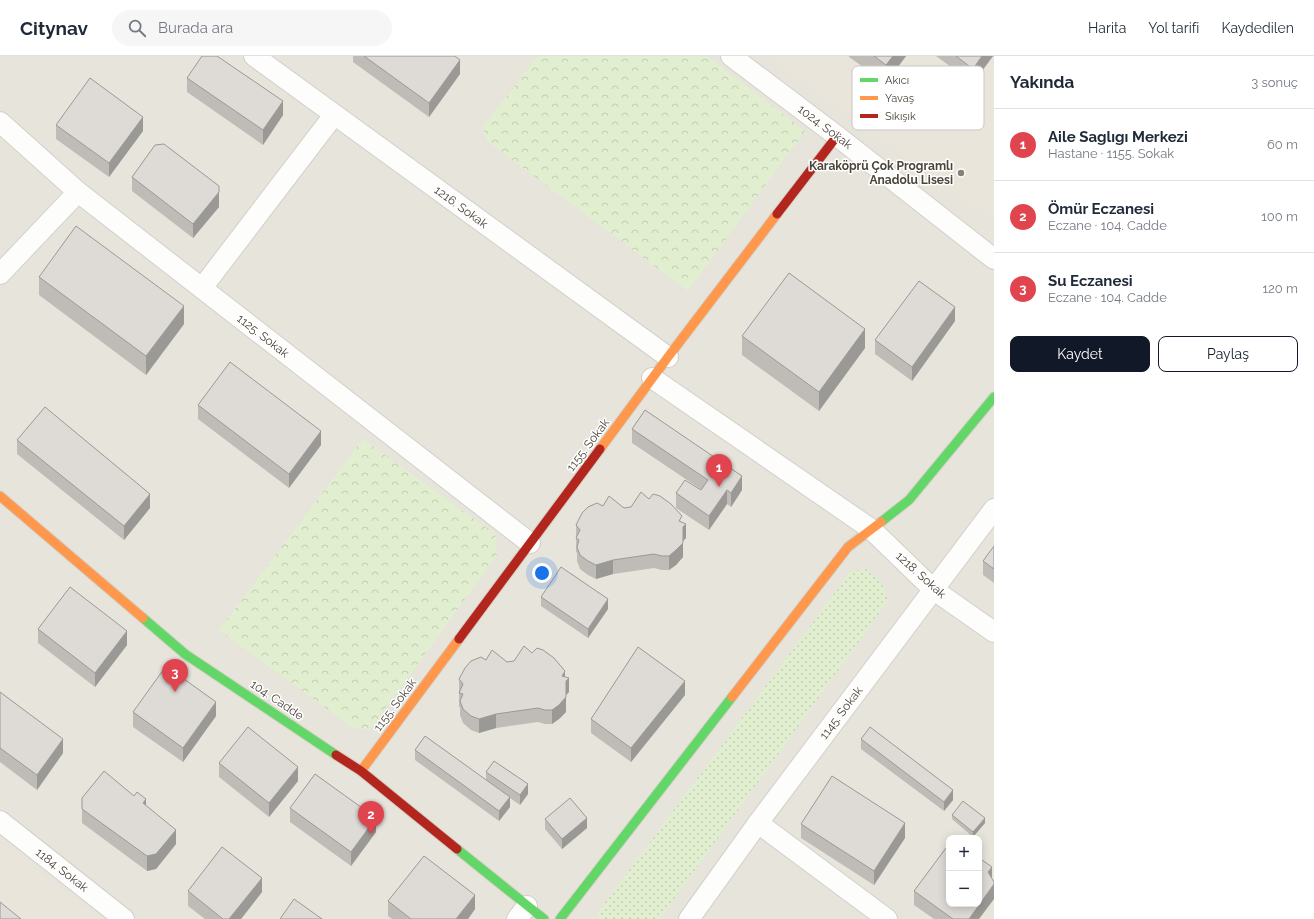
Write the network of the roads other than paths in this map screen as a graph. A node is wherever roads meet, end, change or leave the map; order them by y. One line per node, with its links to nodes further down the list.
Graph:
1 (254, 56): 3 (street, 1216. Sokak)
2 (731, 56): 5 (street, 1024. Sokak)
3 (334, 115): 9 (street); 10 (street, 1216. Sokak)
4 (0, 122): 6 (street, 1125. Sokak)
5 (837, 136): 7 (street, 1024. Sokak); 10 (street, 1155. Sokak)
6 (78, 192): 8 (street); 9 (street, 1125. Sokak)
7 (994, 259)
8 (0, 274)
9 (202, 288): 16 (street, 1125. Sokak)
10 (668, 357): 11 (street, 1155. Sokak)
11 (652, 378): 15 (street, 1218. Sokak); 16 (street, 1155. Sokak)
12 (994, 397): 15 (street)
13 (0, 496): 19 (street, 104. Cadde)
14 (994, 509): 17 (street, 1145. Sokak)
15 (871, 529): 17 (street, 1218. Sokak); 25 (street)
16 (530, 543): 19 (street, 1155. Sokak)
17 (934, 590): 18 (street, 1218. Sokak); 21 (street, 1145. Sokak)
18 (994, 632)
19 (361, 771): 22 (street, 104. Cadde)
20 (0, 821): 23 (street, 1184. Sokak)
21 (758, 823): 26 (street, 1145. Sokak); 27 (street)
22 (522, 913): 24 (street, 104. Cadde)
23 (124, 919)
24 (544, 919)
25 (560, 919)
26 (689, 919)
27 (887, 919)

